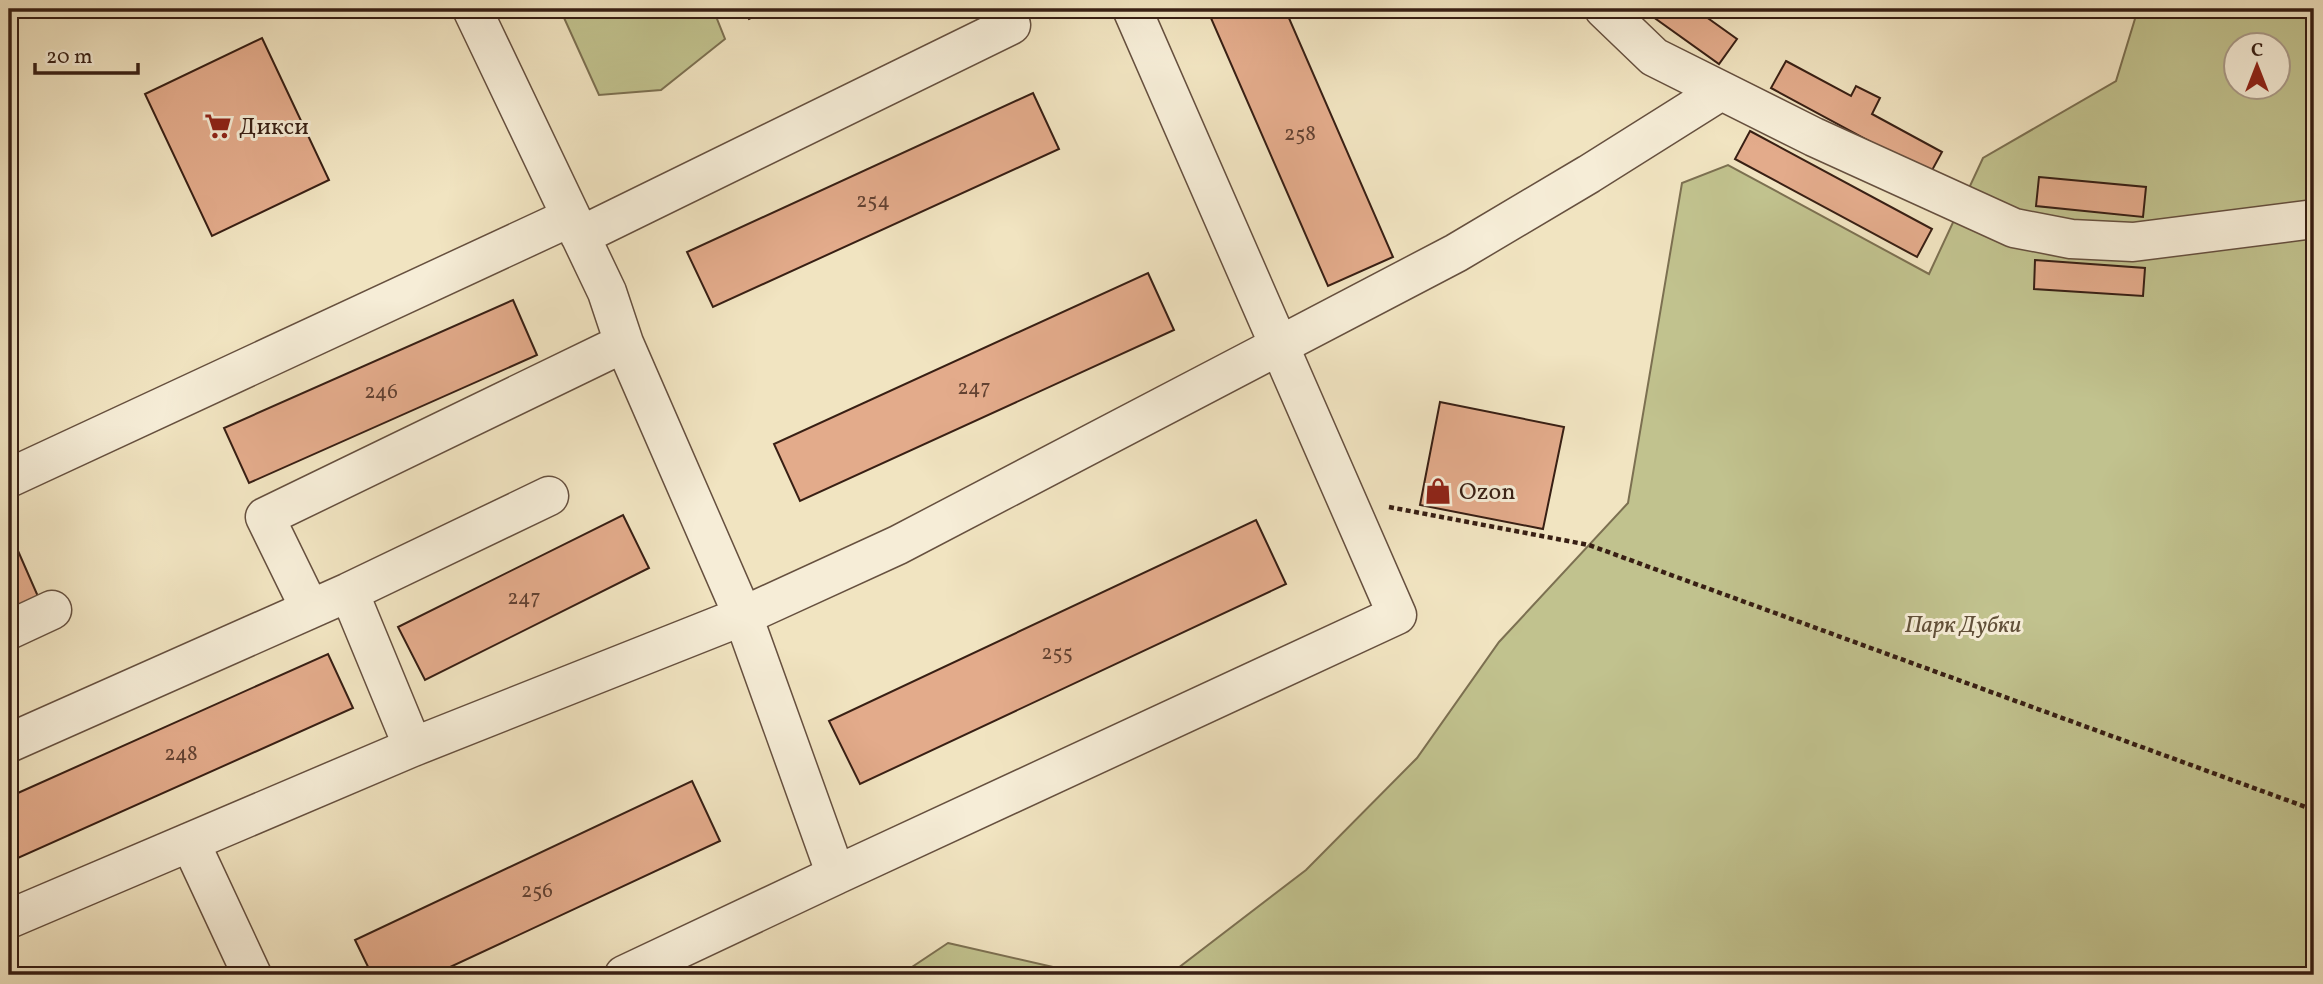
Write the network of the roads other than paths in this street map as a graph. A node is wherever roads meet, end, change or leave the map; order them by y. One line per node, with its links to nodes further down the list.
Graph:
1 (472, 9): 7 (street)
2 (1132, 9): 9 (street)
3 (1604, 9): 5 (street)
4 (1011, 25): 7 (street)
5 (1721, 91): 6 (street); 9 (street)
6 (2314, 219)
7 (575, 227): 8 (street); 10 (street)
8 (624, 344): 13 (street); 15 (street)
9 (1279, 345): 15 (street); 20 (street)
10 (9, 478)
11 (549, 496): 12 (street)
12 (349, 592): 13 (street); 18 (street)
13 (310, 609): 17 (street)
14 (52, 610): 16 (street)
15 (743, 616): 18 (street); 20 (street)
16 (9, 630)
17 (9, 743)
18 (413, 747): 19 (street)
19 (190, 842): 21 (street); 22 (street)
20 (836, 875): 23 (street)
21 (9, 919)
22 (252, 975)
23 (624, 975)

